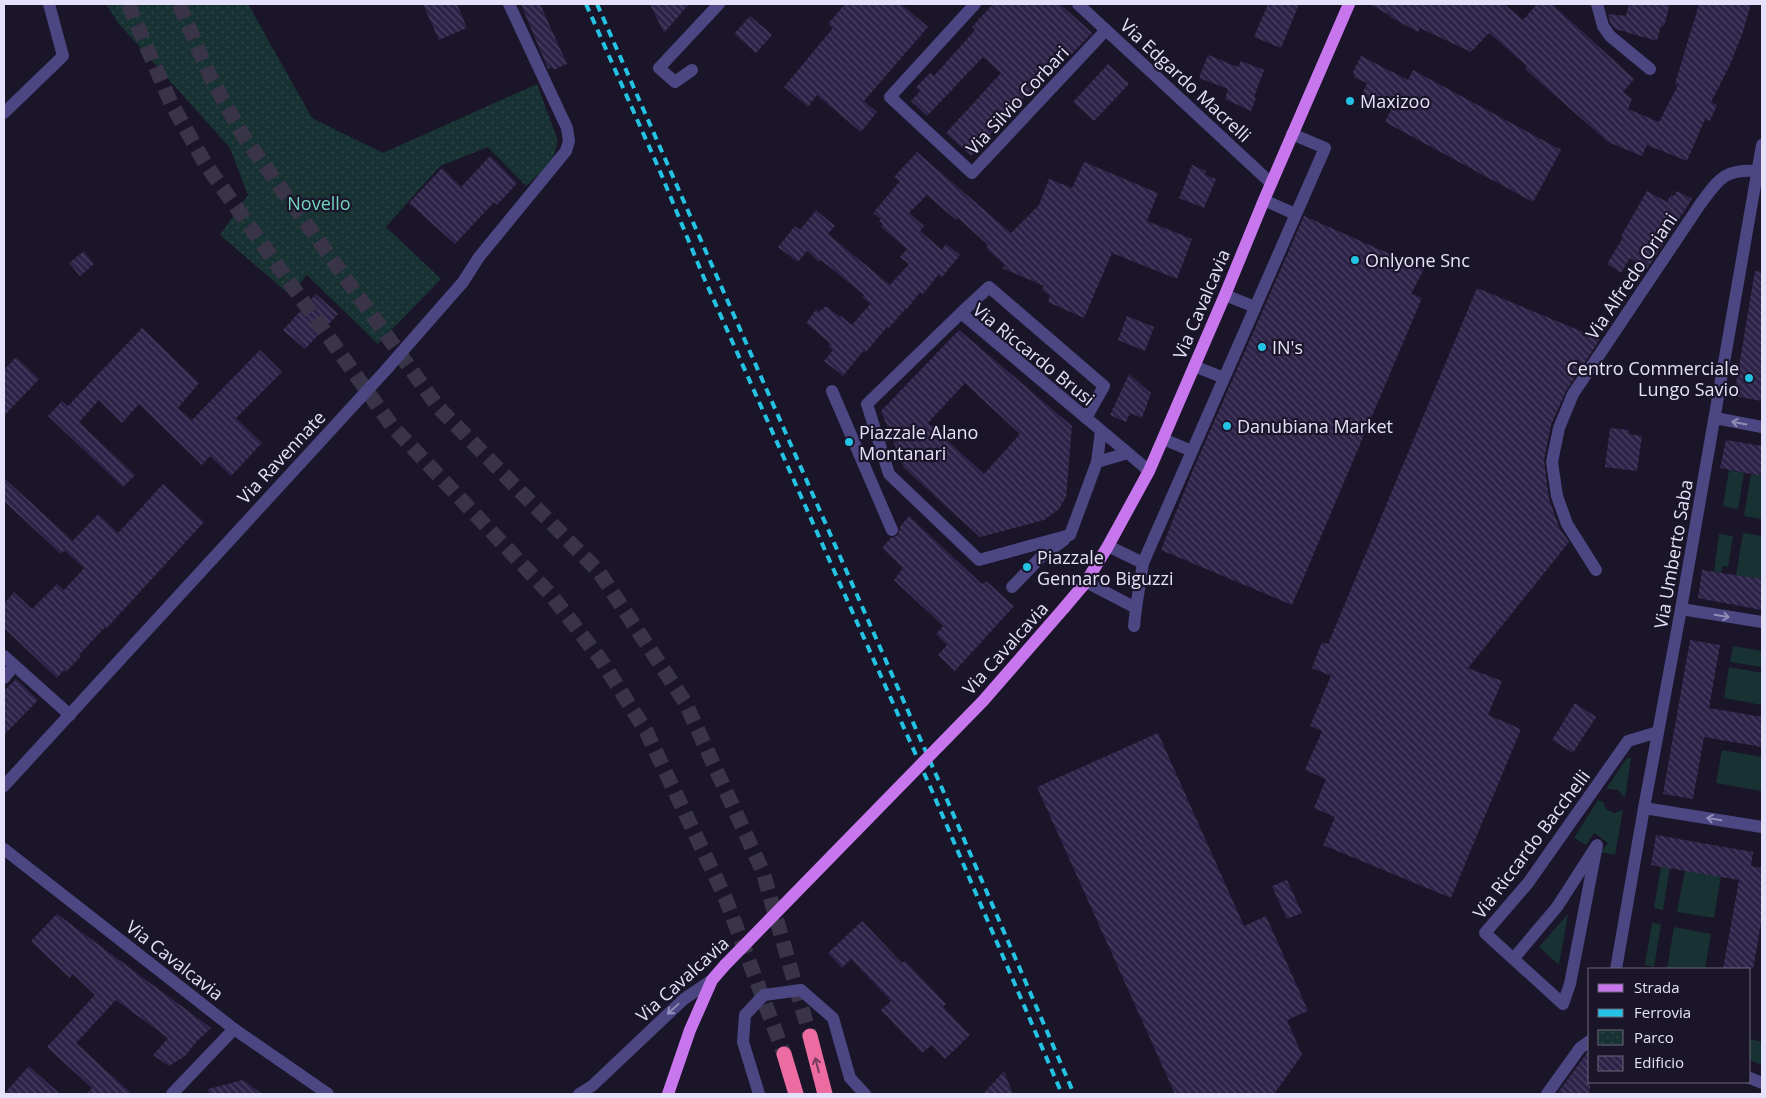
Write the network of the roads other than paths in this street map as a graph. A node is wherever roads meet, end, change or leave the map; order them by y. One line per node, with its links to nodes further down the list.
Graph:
1 (49, 4): 11 (street)
2 (509, 4): 49 (street, Via Ravennate)
3 (719, 4): 10 (street)
4 (975, 4): 8 (street, Via Silvio Corbari)
5 (1078, 4): 8 (street, Via Edgardo Macrelli)
6 (1349, 4): 12 (main road, Via Cavalcavia)
7 (1597, 4): 9 (street)
8 (1106, 30): 15 (street, Via Edgardo Macrelli)
9 (1650, 69)
10 (692, 70)
11 (4, 113)
12 (1292, 134): 15 (main road, Via Cavalcavia); 17 (street)
13 (1762, 145): 14 (street, Via Umberto Saba)
14 (1758, 171): 25 (street, Via Umberto Saba); 39 (street, Via Alfredo Oriani)
15 (1271, 182): 16 (main road, Via Cavalcavia)
16 (1264, 200): 17 (street); 18 (main road, Via Cavalcavia)
17 (1295, 214): 19 (street)
18 (1225, 295): 19 (street); 21 (main road, Via Cavalcavia)
19 (1255, 307): 22 (street)
20 (961, 313): 24 (street, Via Riccardo Brusi); 24 (street); 33 (street, Via Riccardo Brusi)
21 (1194, 366): 22 (street); 28 (main road, Via Cavalcavia)
22 (1224, 378): 29 (street)
23 (832, 391): 34 (street)
24 (1086, 418): 27 (street, Via Riccardo Brusi)
25 (1715, 418): 26 (street, one-way to 25); 43 (street, Via Umberto Saba)
26 (1762, 427)
27 (1101, 431): 30 (street, Via Riccardo Brusi); 31 (street)
28 (1163, 439): 29 (street); 32 (main road, Via Cavalcavia)
29 (1192, 451): 38 (street)
30 (1128, 454): 31 (street); 32 (street, Via Riccardo Brusi)
31 (1097, 462): 36 (street)
32 (1149, 471): 37 (main road, Via Cavalcavia)
33 (889, 474): 34 (street); 36 (street, Via Riccardo Brusi)
34 (872, 484): 35 (street)
35 (892, 530)
36 (1070, 535): 41 (street)
37 (1108, 546): 38 (street); 40 (main road, Via Cavalcavia)
38 (1142, 563): 42 (street)
39 (1596, 570)
40 (1086, 582): 42 (street); 57 (main road, Via Cavalcavia, bridge)
41 (1012, 587)
42 (1136, 608): 45 (street)
43 (1681, 609): 44 (street, one-way to 44); 50 (street, Via Umberto Saba)
44 (1762, 622)
45 (1134, 626)
46 (4, 656): 47 (street)
47 (14, 666): 48 (street); 49 (street)
48 (4, 678)
49 (70, 715): 51 (street, Via Ravennate)
50 (1658, 732): 52 (street, Via Umberto Saba); 55 (street, Via Riccardo Bacchelli)
51 (4, 786)
52 (1644, 808): 53 (street, one-way to 52); 56 (street, Via Umberto Saba)
53 (1762, 827)
54 (4, 849): 58 (street, Via Cavalcavia)
55 (1514, 958): 55 (street, Via Riccardo Bacchelli)
56 (1616, 968)
57 (712, 980): 64 (street, Via Cavalcavia, one-way to 64); 65 (main road)
58 (234, 1028): 62 (street); 63 (street, Via Cavalcavia)
59 (810, 1036): 68 (highway, one-way to 59)
60 (1588, 1042): 70 (street)
61 (784, 1054): 67 (highway)
62 (172, 1094)
63 (328, 1094)
64 (579, 1094)
65 (668, 1094)
66 (759, 1094): 69 (street)
67 (796, 1094)
68 (824, 1094)
69 (865, 1094)
70 (1547, 1094)

